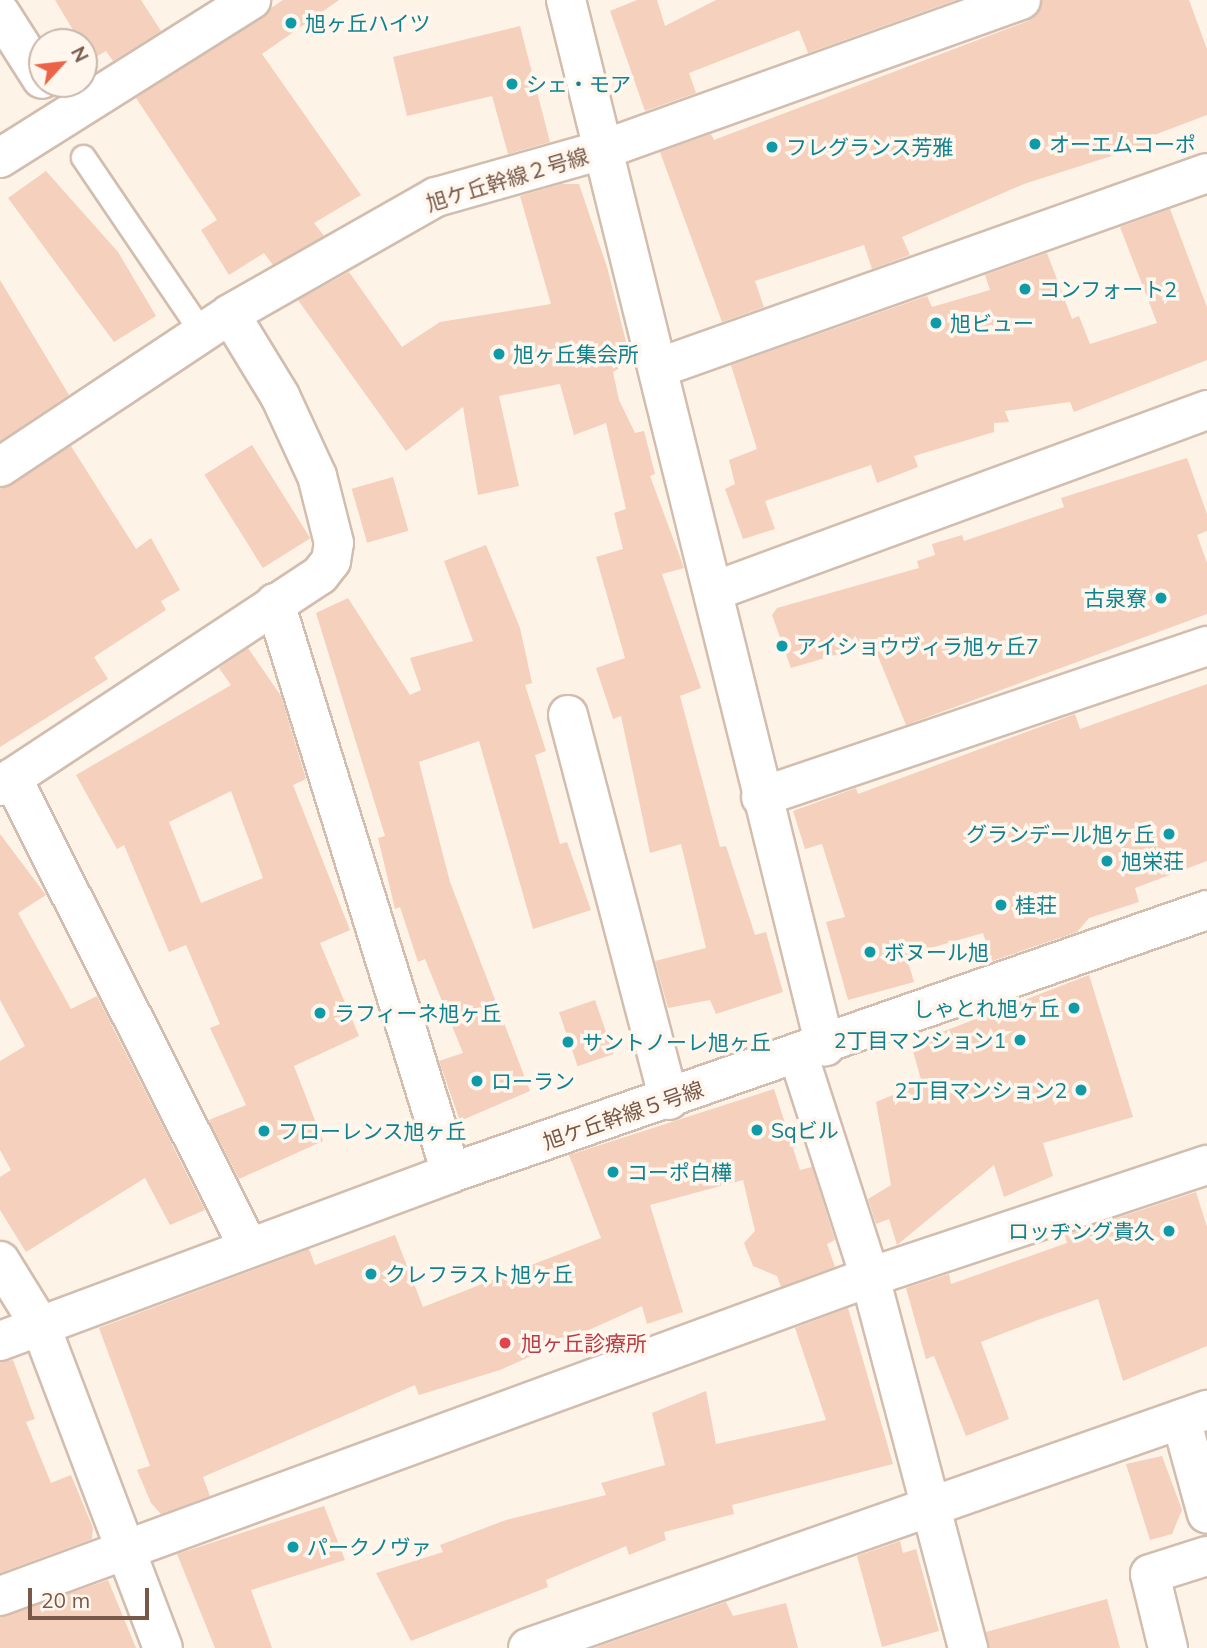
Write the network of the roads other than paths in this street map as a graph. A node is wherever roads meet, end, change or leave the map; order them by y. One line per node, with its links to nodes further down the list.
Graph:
1 (251, 0): 6 (street)
2 (566, 0): 7 (street)
3 (1021, 0): 7 (street, 旭ケ丘幹線２号線)
4 (0, 13): 5 (street)
5 (28, 57)
6 (55, 99): 9 (street)
7 (602, 150): 11 (street, 旭ケ丘幹線２号線); 12 (street)
8 (83, 157): 11 (lane)
9 (0, 158)
10 (1207, 173): 12 (street)
11 (216, 323): 14 (street, 旭ケ丘幹線２号線); 16 (street)
12 (661, 368): 15 (street)
13 (1207, 410): 15 (street)
14 (0, 467)
15 (717, 590): 20 (street)
16 (275, 603): 19 (street); 25 (street)
17 (1207, 646): 20 (street)
18 (568, 715): 23 (street)
19 (6, 782): 26 (street)
20 (761, 797): 22 (street)
21 (1207, 909): 22 (street, 旭ケ丘幹線５号線)
22 (812, 1050): 23 (street, 旭ケ丘幹線５号線); 28 (street)
23 (668, 1100): 25 (street, 旭ケ丘幹線５号線)
24 (1207, 1165): 28 (street)
25 (451, 1173): 26 (street, 旭ケ丘幹線５号線)
26 (249, 1248): 29 (street, 旭ケ丘幹線５号線)
27 (0, 1261): 29 (street)
28 (870, 1277): 32 (street); 34 (street)
29 (41, 1327): 30 (street, 旭ケ丘幹線５号線); 34 (street)
30 (0, 1342)
31 (1194, 1415): 32 (street); 33 (street)
32 (934, 1508): 38 (street); 39 (street)
33 (1207, 1514)
34 (125, 1548): 36 (street); 37 (street)
35 (1207, 1556): 40 (street)
36 (0, 1596)
37 (163, 1648)
38 (528, 1648)
39 (968, 1648)
40 (1168, 1648)

